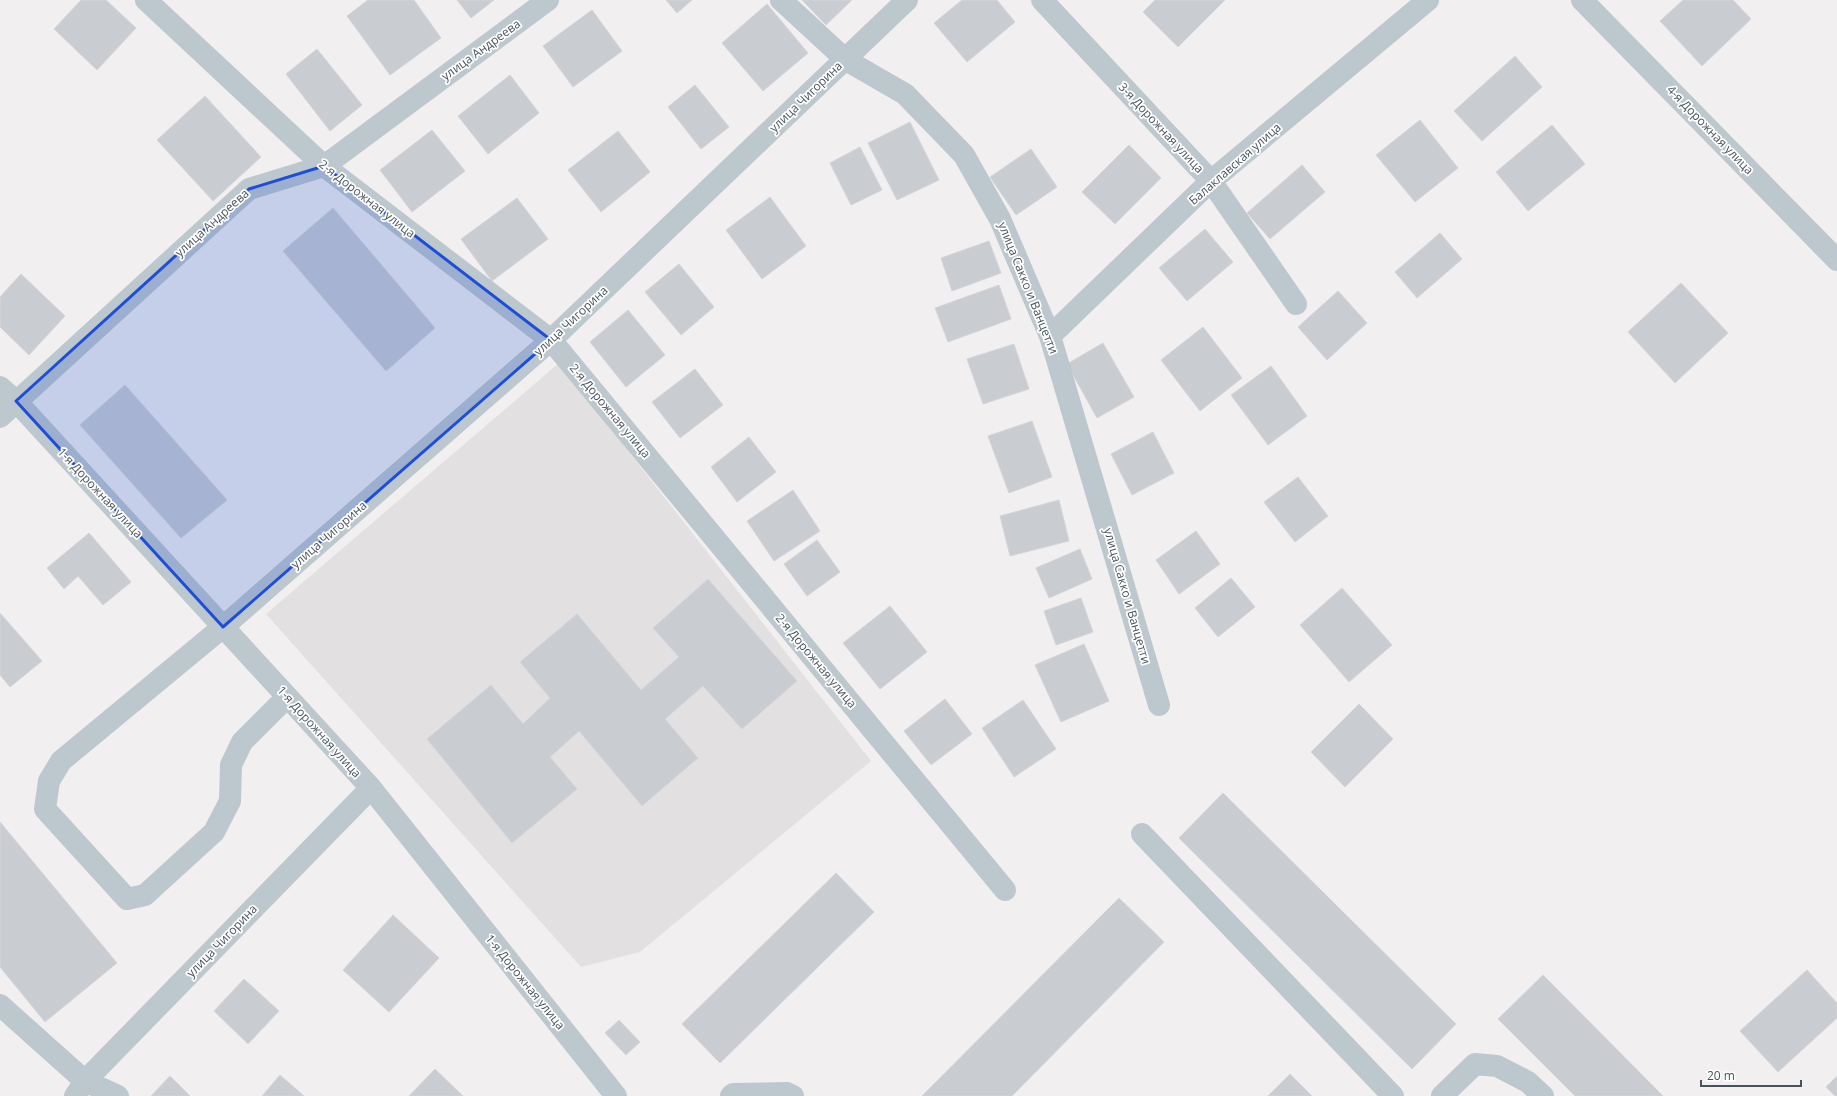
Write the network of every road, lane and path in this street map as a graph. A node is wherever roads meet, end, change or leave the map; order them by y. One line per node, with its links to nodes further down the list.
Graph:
1 (146, 0): 9 (street, 2-я Дорожная улица)
2 (548, 0): 9 (street, улица Андреева)
3 (781, 0): 8 (street, улица Сакко и Ванцетти)
4 (907, 0): 8 (street, улица Чигорина)
5 (1042, 0): 10 (street, 3-я Дорожная улица)
6 (1428, 0): 10 (street, Балаклавская улица)
7 (1582, 0): 11 (street, 4-я Дорожная улица)
8 (846, 60): 13 (street, улица Сакко и Ванцетти); 14 (street, улица Чигорина)
9 (324, 166): 14 (street, 2-я Дорожная улица); 15 (street, улица Андреева)
10 (1212, 182): 12 (street, 3-я Дорожная улица); 13 (street, Балаклавская улица)
11 (1837, 260)
12 (1296, 304)
13 (1050, 336): 19 (street, улица Сакко и Ванцетти)
14 (551, 340): 17 (street, улица Чигорина); 22 (street, 2-я Дорожная улица)
15 (8, 394): 16 (street, улица Андреева); 17 (street, 1-я Дорожная улица)
16 (0, 417)
17 (223, 627): 18 (street, 1-я Дорожная улица); 18 (street, улица Чигорина)
18 (287, 697): 20 (street, 1-я Дорожная улица)
19 (1159, 705)
20 (371, 788): 24 (street, улица Чигорина); 26 (street, 1-я Дорожная улица)
21 (1142, 834): 29 (street)
22 (1005, 890)
23 (0, 1005): 24 (street)
24 (80, 1089): 25 (street)
25 (118, 1096)
26 (616, 1096)
27 (731, 1096): 28 (street)
28 (793, 1096)
29 (1393, 1096)
30 (1442, 1096): 31 (street)
31 (1544, 1096)

